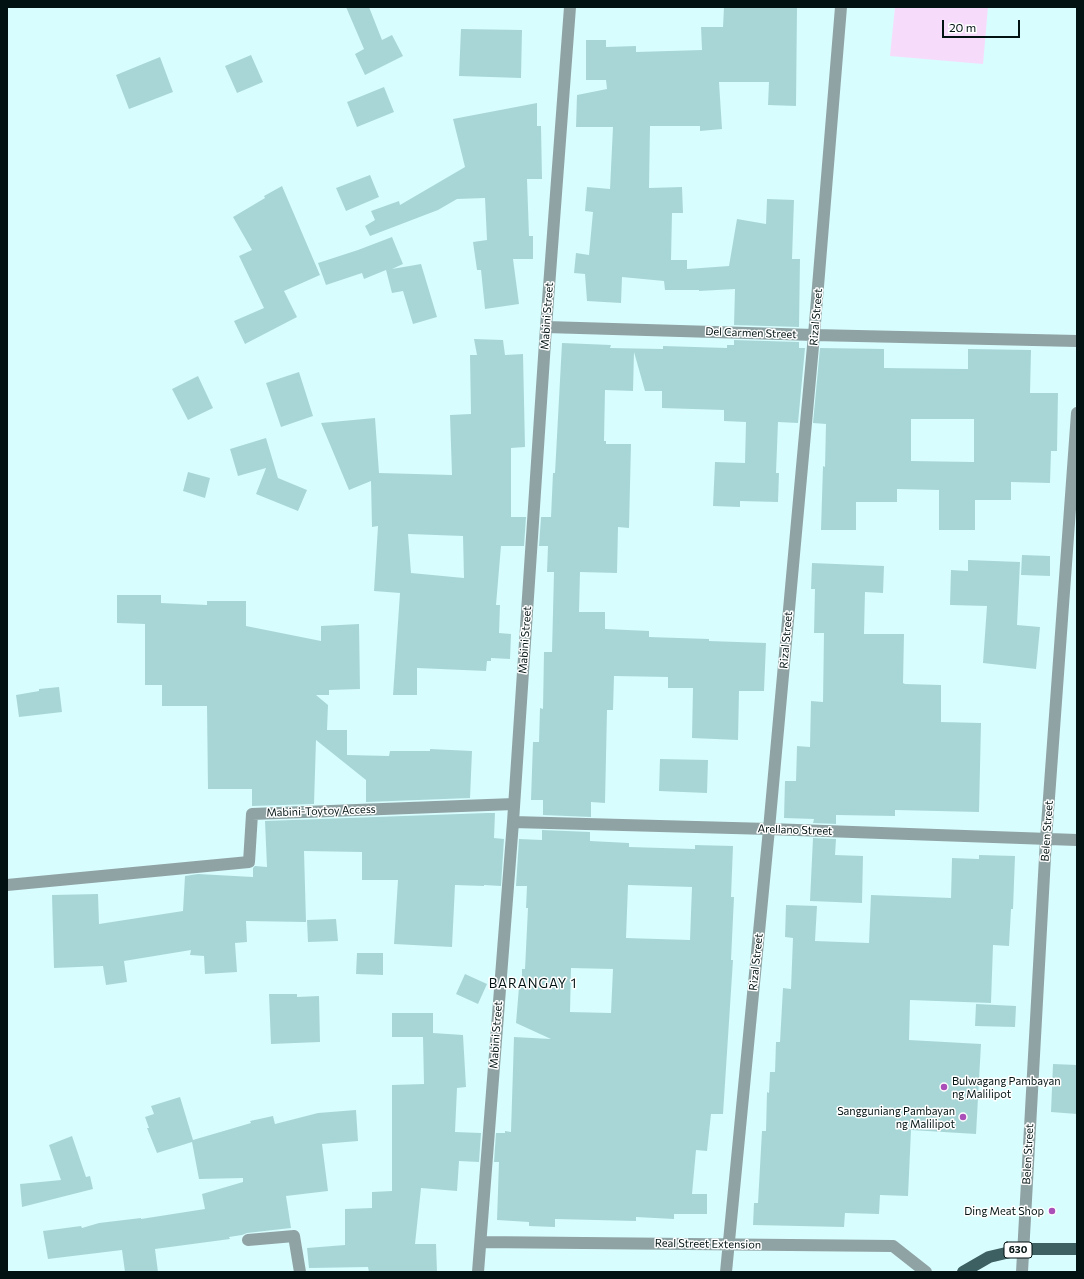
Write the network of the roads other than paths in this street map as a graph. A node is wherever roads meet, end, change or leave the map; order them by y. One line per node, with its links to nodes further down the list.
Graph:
1 (570, 7): 3 (street, Mabini Street)
2 (841, 7): 4 (street, Rizal Street)
3 (546, 327): 4 (street, Del Carmen Street); 7 (street, Mabini Street)
4 (814, 335): 5 (street, Del Carmen Street); 9 (street, Rizal Street)
5 (1077, 341)
6 (1077, 413): 10 (street, Belen Street)
7 (514, 804): 8 (street, Mabini Street); 12 (street, Mabini-Toytoy Access)
8 (512, 822): 9 (street, Arellano Street); 14 (street, Mabini Street)
9 (769, 829): 10 (street, Arellano Street); 15 (street, Rizal Street)
10 (1046, 839): 11 (street, Arellano Street); 16 (street, Belen Street)
11 (1077, 840)
12 (7, 885)
13 (248, 1240): 18 (street)
14 (481, 1242): 15 (street, Real Street Extension); 19 (street, Mabini Street)
15 (728, 1244): 20 (street, Rizal Street); 21 (street, Real Street Extension)
16 (1023, 1249): 17 (main road, 630); 22 (main road, 630); 23 (street, Belen Street)
17 (1077, 1249)
18 (300, 1272)
19 (478, 1272)
20 (726, 1272)
21 (926, 1272)
22 (963, 1272)
23 (1022, 1272)

